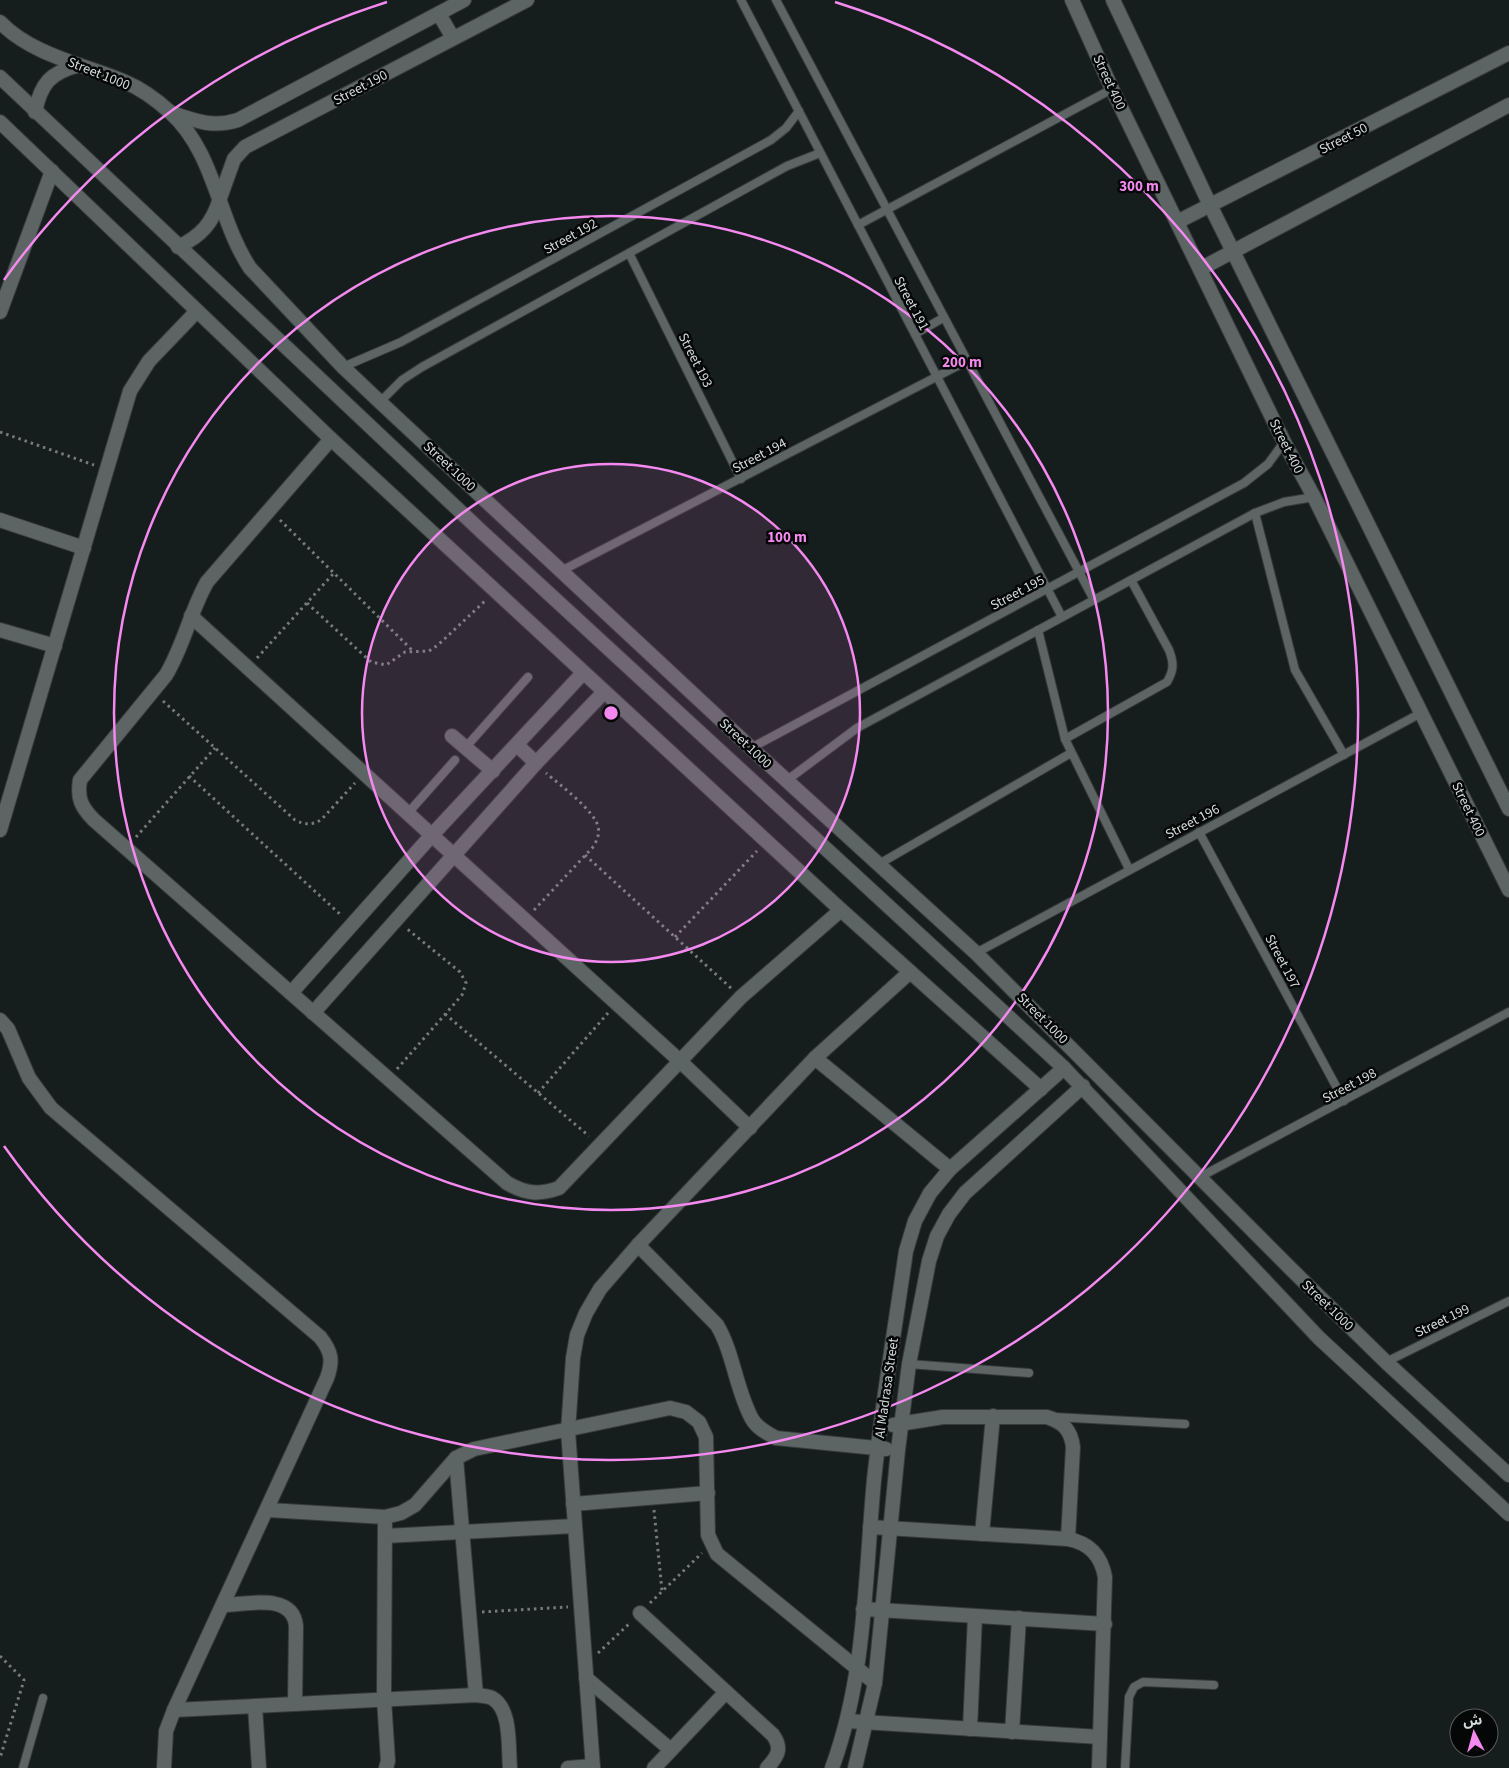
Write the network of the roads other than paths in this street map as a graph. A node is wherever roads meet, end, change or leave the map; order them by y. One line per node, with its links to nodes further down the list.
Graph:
1 (464, 0): 7 (street, Street 190)
2 (526, 0): 9 (street, Street 190)
3 (740, 0): 16 (lane, Street 191)
4 (776, 0): 23 (lane, Street 191)
5 (1072, 0): 13 (street, Street 400)
6 (1112, 0): 22 (street)
7 (439, 14): 9 (street); 17 (street, Street 190)
8 (0, 22): 11 (street, Street 1000)
9 (453, 38): 21 (street, Street 190)
10 (1509, 53): 22 (street, Street 50)
11 (79, 66): 15 (street); 17 (street, Street 1000)
12 (0, 77): 15 (street, Street 1000)
13 (1112, 89): 23 (lane); 24 (street, Street 400)
14 (1509, 106): 27 (street)
15 (35, 112): 26 (street, Street 1000)
16 (798, 112): 19 (lane, Street 191); 35 (lane, Street 192)
17 (172, 113): 21 (street, Street 1000)
18 (0, 122): 20 (street)
19 (820, 153): 25 (lane, Street 191); 28 (lane)
20 (52, 171): 30 (street); 31 (street)
21 (220, 198): 26 (street, Street 190); 35 (street, Street 1000)
22 (1210, 205): 24 (street, Street 50); 27 (street)
23 (886, 210): 25 (lane); 32 (lane, Street 191)
24 (1177, 222): 29 (street, Street 400)
25 (858, 225): 33 (lane, Street 191)
26 (178, 247): 89 (street, Street 1000)
27 (1233, 252): 29 (street); 71 (street)
28 (628, 253): 37 (lane); 40 (lane, Street 193)
29 (1200, 268): 39 (street, Street 400)
30 (198, 311): 38 (street); 44 (street)
31 (0, 312)
32 (943, 318): 33 (lane); 34 (lane, Street 191)
33 (915, 334): 36 (lane, Street 191)
34 (966, 361): 36 (lane, Street 194); 46 (lane, Street 191)
35 (344, 367): 37 (street, Street 1000)
36 (937, 376): 40 (lane, Street 194); 48 (lane, Street 191)
37 (380, 402): 45 (street, Street 1000)
38 (331, 439): 50 (street); 55 (street)
39 (1284, 442): 41 (street, Street 400); 46 (lane, Street 195)
40 (741, 479): 45 (lane, Street 194)
41 (1314, 497): 42 (lane); 58 (street, Street 400)
42 (1255, 513): 47 (lane); 65 (lane)
43 (0, 520): 44 (street)
44 (84, 548): 54 (street)
45 (563, 570): 63 (street, Street 1000)
46 (1080, 572): 48 (lane, Street 195); 49 (lane, Street 191)
47 (1131, 580): 49 (lane); 60 (lane)
48 (1047, 590): 51 (lane, Street 191); 63 (lane, Street 195)
49 (1094, 600): 51 (lane)
50 (191, 616): 72 (street); 83 (street)
51 (1062, 617): 53 (lane)
52 (0, 630): 54 (street)
53 (1038, 630): 60 (lane); 69 (lane)
54 (55, 646): 70 (street)
55 (583, 673): 57 (street); 61 (street)
56 (528, 677): 62 (lane)
57 (604, 692): 67 (street); 80 (street)
58 (1421, 713): 65 (lane, Street 196); 79 (street, Street 400)
59 (452, 736): 62 (street)
60 (1064, 739): 64 (lane)
61 (516, 745): 67 (street); 68 (street)
62 (465, 748): 68 (street)
63 (751, 748): 69 (street, Street 1000)
64 (1072, 753): 77 (lane); 78 (lane)
65 (1344, 754): 74 (lane, Street 196)
66 (455, 760): 72 (lane)
67 (536, 763): 76 (street)
68 (493, 771): 75 (street)
69 (786, 781): 77 (street, Street 1000)
70 (4, 804): 73 (street)
71 (1509, 809)
72 (408, 813): 75 (street)
73 (0, 830)
74 (1199, 832): 78 (lane, Street 196); 92 (lane, Street 197)
75 (432, 835): 76 (street); 83 (street)
76 (454, 855): 85 (street); 88 (street)
77 (879, 864): 81 (street, Street 1000)
78 (1129, 869): 81 (lane, Street 196)
79 (1509, 890)
80 (840, 910): 82 (street); 88 (street)
81 (976, 953): 95 (street, Street 1000)
82 (910, 972): 87 (street); 91 (street)
83 (291, 993): 85 (street)
84 (1509, 1012): 92 (lane, Street 198)
85 (313, 1013): 88 (street)
86 (0, 1020): 113 (street)
87 (815, 1058): 93 (street); 94 (street)
88 (681, 1062): 93 (street)
89 (1064, 1068): 90 (street, Street 1000); 91 (street, Al Madrasa Street)
90 (1083, 1086): 99 (street, Al Madrasa Street); 114 (street, Street 1000)
91 (1041, 1090): 94 (street, Al Madrasa Street)
92 (1344, 1101): 95 (lane, Street 198)
93 (750, 1128): 96 (street)
94 (950, 1169): 105 (street, Al Madrasa Street)
95 (1200, 1177): 98 (street, Street 1000)
96 (638, 1245): 106 (street); 107 (street)
97 (1509, 1301): 98 (lane, Street 199)
98 (1386, 1362): 110 (street, Street 1000)
99 (909, 1364): 100 (lane); 103 (street, Al Madrasa Street)
100 (1029, 1373)
101 (993, 1416): 102 (street); 103 (street); 120 (street)
102 (1047, 1417): 104 (lane); 122 (street)
103 (901, 1422): 105 (street); 108 (street, Al Madrasa Street)
104 (1185, 1424)
105 (880, 1429): 107 (street, Al Madrasa Street)
106 (568, 1431): 109 (street); 111 (street); 112 (street)
107 (877, 1448): 108 (street); 117 (street, Al Madrasa Street)
108 (898, 1450): 118 (street, Al Madrasa Street)
109 (456, 1458): 115 (street); 119 (street)
110 (1509, 1475)
111 (708, 1493): 112 (street); 130 (street)
112 (573, 1504): 116 (street)
113 (268, 1510): 115 (street); 123 (street)
114 (1509, 1514)
115 (385, 1518): 121 (street)
116 (575, 1526): 119 (street); 131 (street)
117 (870, 1527): 118 (street); 124 (street, Al Madrasa Street)
118 (890, 1528): 120 (street); 125 (street, Al Madrasa Street)
119 (462, 1532): 121 (street); 135 (street)
120 (982, 1534): 122 (street)
121 (385, 1536): 137 (street)
122 (1068, 1539): 129 (street)
123 (224, 1604): 138 (street); 140 (street)
124 (863, 1609): 125 (street); 130 (street, Al Madrasa Street)
125 (882, 1610): 127 (street); 132 (street, Al Madrasa Street)
126 (640, 1613): 134 (street)
127 (975, 1616): 128 (street); 143 (street)
128 (1019, 1618): 129 (street); 144 (street)
129 (1104, 1624): 145 (street)
130 (858, 1669): 132 (street); 141 (street, Al Madrasa Street)
131 (586, 1678): 146 (street); 148 (street)
132 (875, 1683): 142 (street, Al Madrasa Street)
133 (1214, 1685): 159 (lane)
134 (726, 1692): 146 (street); 155 (street)
135 (476, 1695): 137 (street); 152 (street)
136 (43, 1698): 149 (lane)
137 (384, 1699): 138 (street); 147 (street)
138 (295, 1704): 139 (street)
139 (255, 1706): 140 (street); 151 (street)
140 (174, 1710): 150 (street)
141 (847, 1721): 142 (street); 156 (street, Al Madrasa Street)
142 (867, 1722): 143 (street); 157 (street, Al Madrasa Street)
143 (970, 1729): 144 (street)
144 (1012, 1732): 145 (street)
145 (1100, 1737): 158 (street)
146 (671, 1750): 154 (street)
147 (389, 1766)
148 (593, 1767): 153 (street)
149 (23, 1768)
150 (164, 1768)
151 (259, 1768)
152 (510, 1768)
153 (568, 1768)
154 (654, 1768)
155 (767, 1768)
156 (832, 1768)
157 (856, 1768)
158 (1099, 1768)
159 (1125, 1768)

